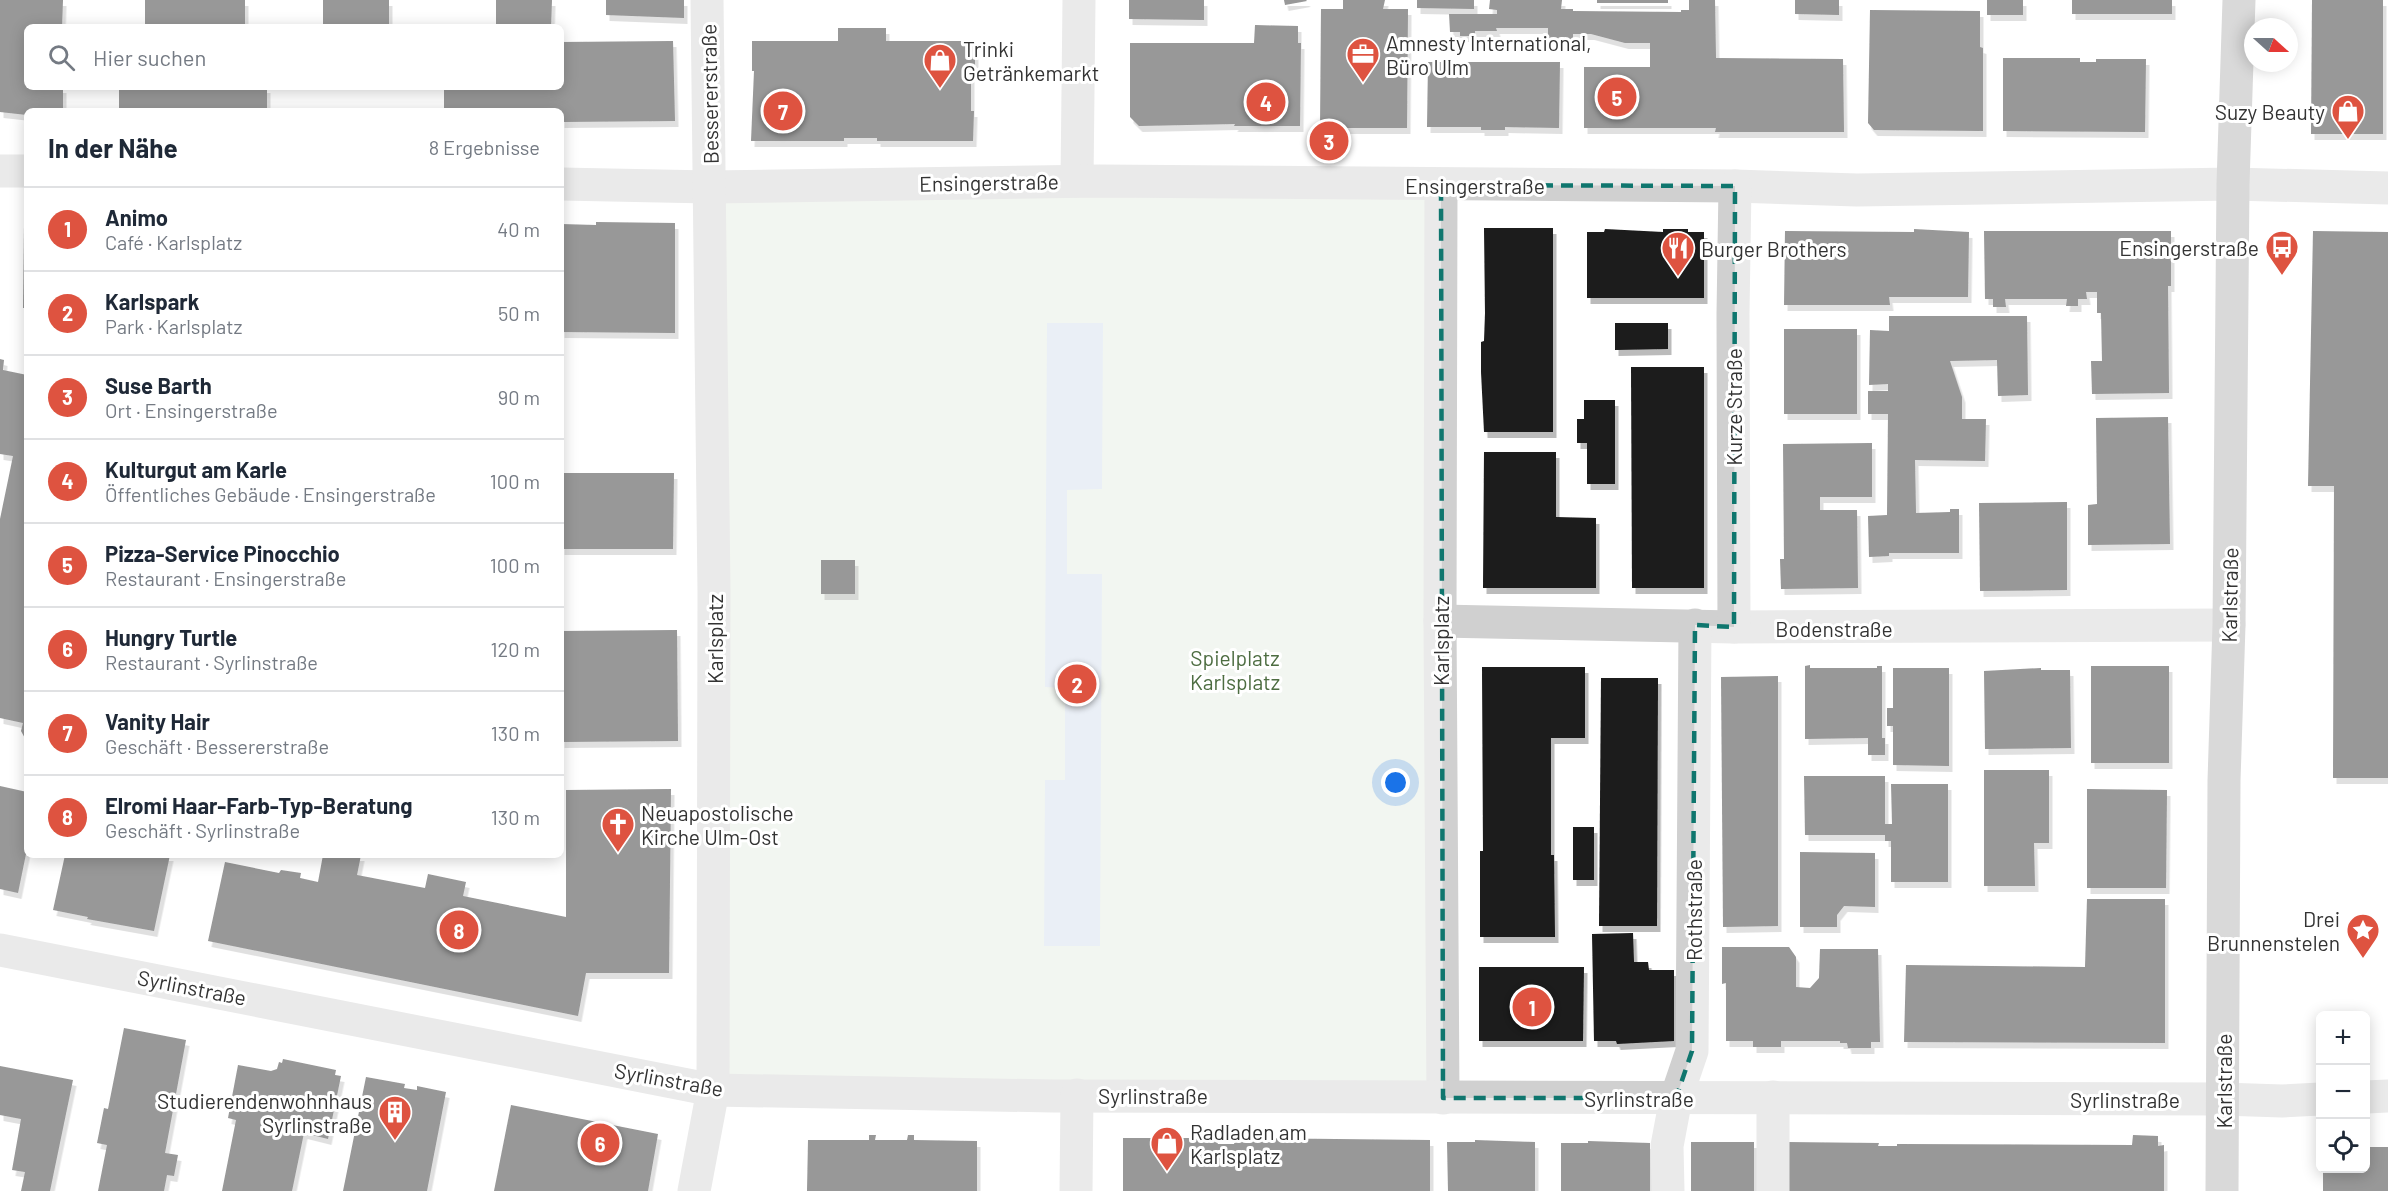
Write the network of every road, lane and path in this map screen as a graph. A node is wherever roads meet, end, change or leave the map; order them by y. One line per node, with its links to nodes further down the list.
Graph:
1 (707, 0): 11 (street, Bessererstraße)
2 (1079, 0): 6 (street)
3 (2239, 0): 8 (main road, Karlstraße)
4 (0, 171): 5 (street)
5 (24, 171)
6 (1077, 181): 9 (street, Ensingerstraße); 11 (street, Ensingerstraße)
7 (564, 183): 11 (street, Ensingerstraße)
8 (2233, 184): 10 (street, Ensingerstraße); 12 (street, Ensingerstraße); 15 (main road, Karlstraße)
9 (1441, 185): 10 (street, Ensingerstraße); 13 (street, Karlsplatz)
10 (1735, 186): 16 (street, Kurze Straße)
11 (710, 187): 18 (street, Karlsplatz)
12 (2388, 188)
13 (1440, 621): 14 (street, Bodenstraße); 23 (street, Karlsplatz)
14 (1695, 625): 16 (street, Bodenstraße); 24 (street, Rothstraße)
15 (2229, 625): 16 (street, Bodenstraße); 25 (main road, Karlstraße)
16 (1734, 627)
17 (0, 950): 18 (street, Syrlinstraße)
18 (713, 1090): 19 (street, Syrlinstraße); 27 (street, Karlsplatz)
19 (1077, 1095): 23 (street, Syrlinstraße); 28 (street)
20 (2388, 1096): 22 (street)
21 (1773, 1097): 24 (street, Syrlinstraße); 25 (street, Syrlinstraße); 30 (street)
22 (2370, 1097)
23 (1443, 1098): 24 (street, Syrlinstraße)
24 (1676, 1098): 29 (street, Rothstraße)
25 (2222, 1099): 26 (street, Syrlinstraße); 31 (main road, Karlstraße)
26 (2316, 1099)
27 (694, 1191)
28 (1076, 1191)
29 (1668, 1191)
30 (1773, 1191)
31 (2222, 1191)

